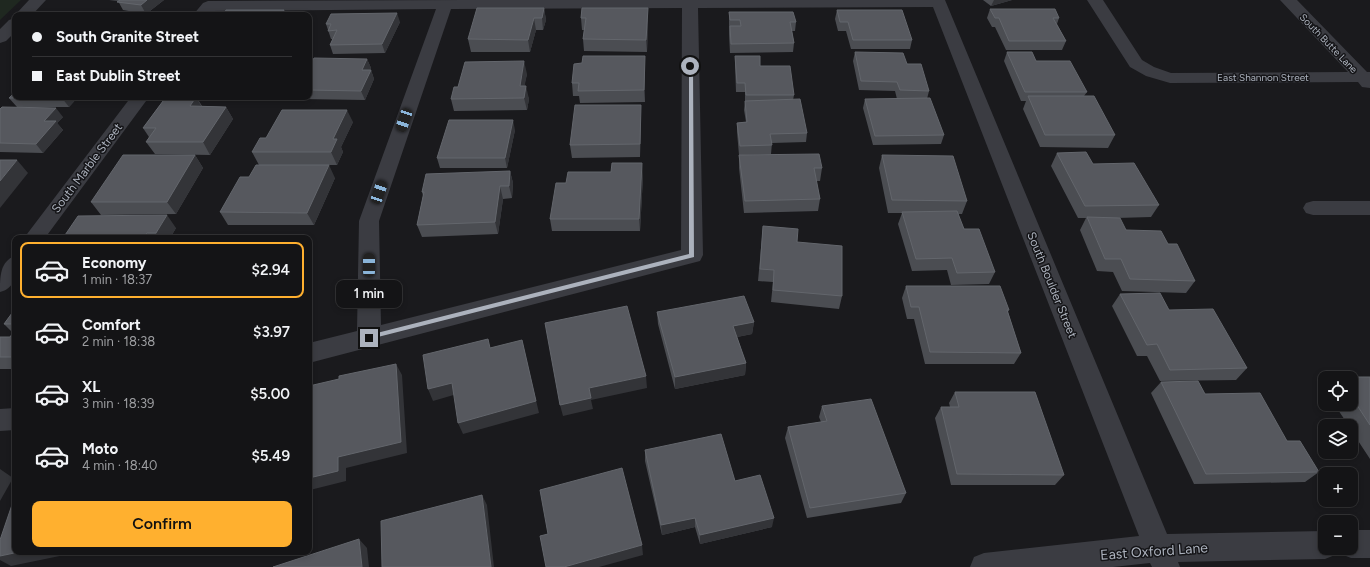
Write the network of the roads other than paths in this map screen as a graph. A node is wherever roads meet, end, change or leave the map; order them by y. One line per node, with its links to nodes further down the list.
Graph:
1 (38, 0): 7 (street)
2 (1095, 0): 10 (street, East Shannon Street)
3 (1288, 0): 10 (street, South Butte Lane)
4 (690, 4): 5 (street); 17 (street); 24 (street, South Boulder Street)
5 (445, 5): 6 (street); 17 (street)
6 (205, 10)
7 (26, 12)
8 (12, 26): 9 (street)
9 (0, 38)
10 (1367, 80)
11 (138, 100): 14 (street, South Marble Street)
12 (1313, 208): 13 (street)
13 (1370, 208)
14 (36, 235)
15 (12, 268): 16 (street)
16 (0, 284)
17 (369, 338): 18 (street)
18 (312, 352)
19 (12, 419): 20 (street)
20 (0, 420)
21 (1358, 544): 22 (street)
22 (1370, 544)
23 (1318, 546): 24 (street, East Oxford Lane)
24 (1162, 558): 25 (street, East Oxford Lane)
25 (984, 567)

